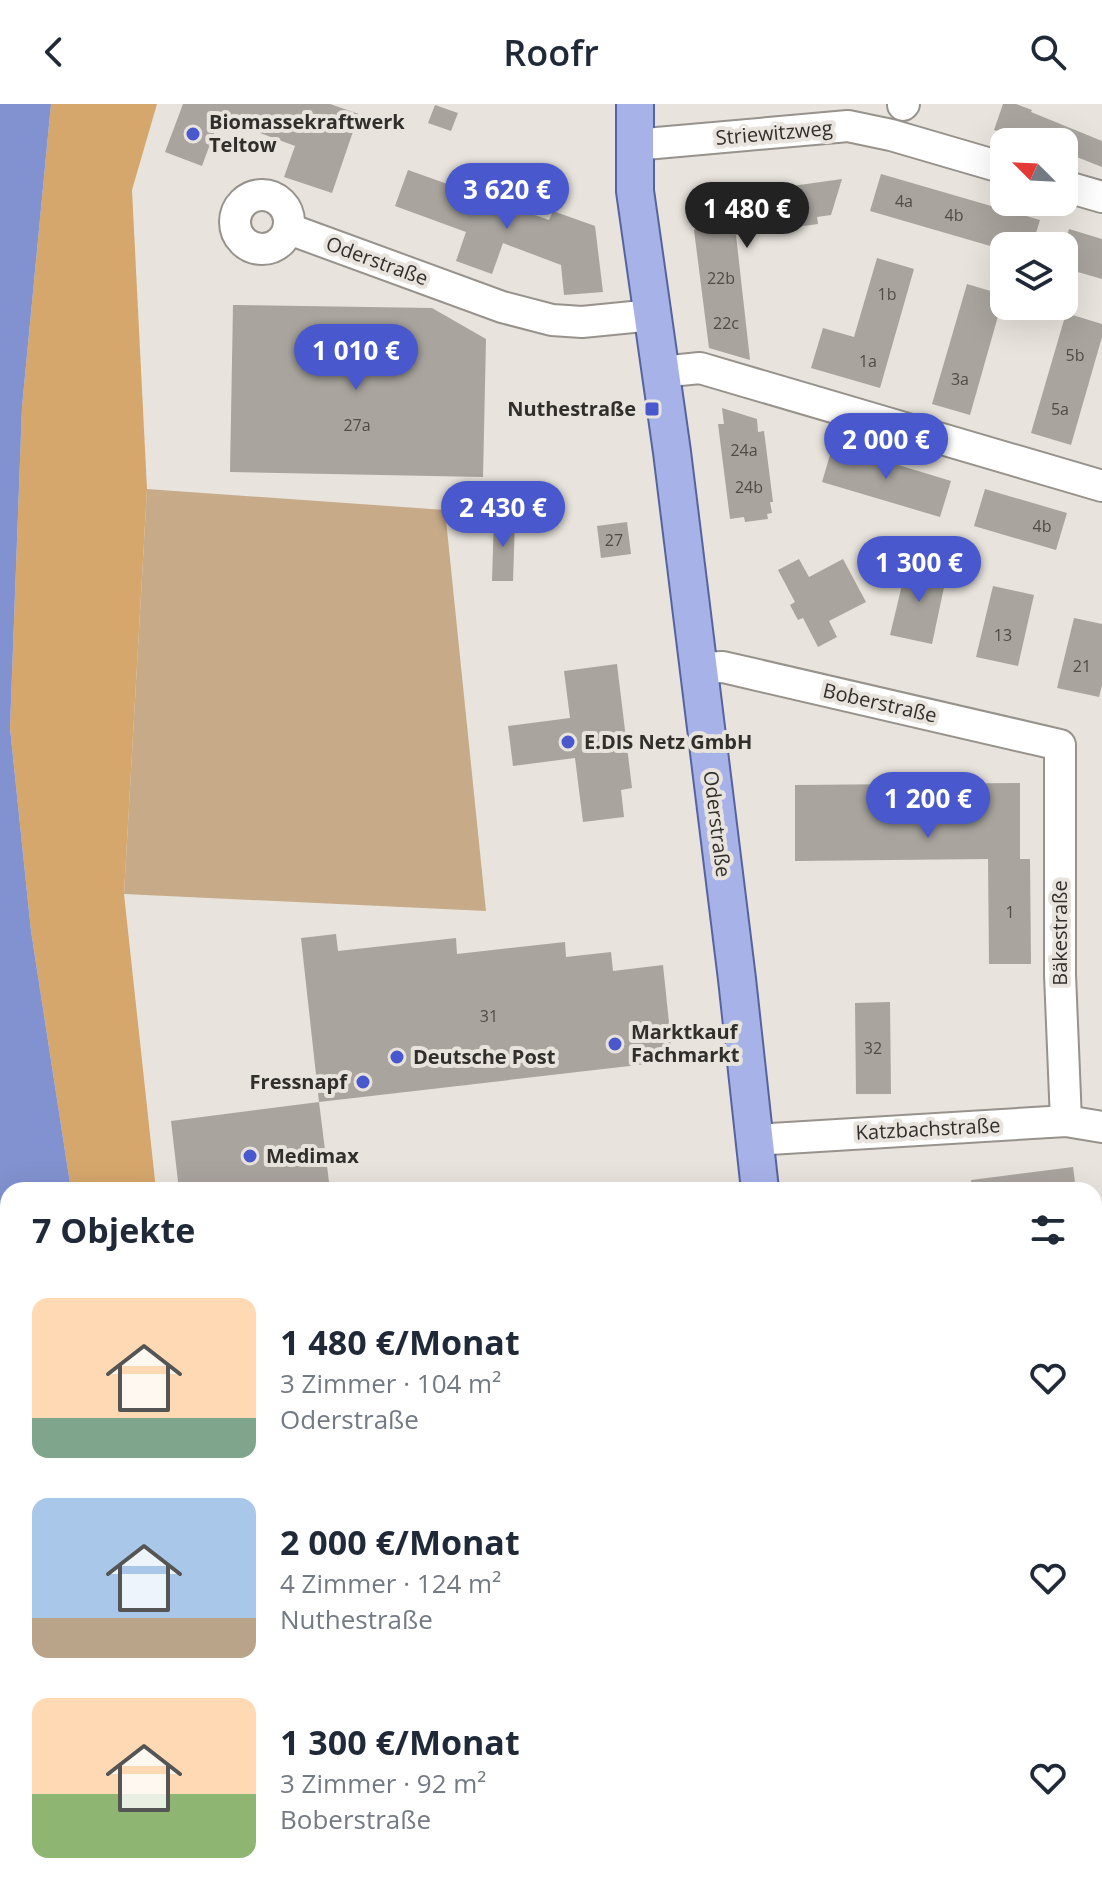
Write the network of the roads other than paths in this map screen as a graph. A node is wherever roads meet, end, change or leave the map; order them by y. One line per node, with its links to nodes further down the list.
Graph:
1 (635, 104): 2 (main road, Oderstraße)
2 (634, 145): 3 (street, Striewitzweg); 7 (main road, Oderstraße)
3 (990, 164)
4 (1078, 190): 5 (street)
5 (1102, 197)
6 (289, 229): 7 (street, Oderstraße)
7 (653, 315): 8 (main road, Oderstraße)
8 (660, 372): 9 (street); 10 (main road, Oderstraße)
9 (1102, 486)
10 (698, 668): 11 (street, Boberstraße); 14 (main road, Oderstraße)
11 (1060, 745): 12 (street, Bäkestraße)
12 (1066, 1121): 13 (street, Katzbachstraße); 14 (street, Katzbachstraße)
13 (1102, 1127)
14 (754, 1140): 15 (main road, Oderstraße)
15 (759, 1182)

